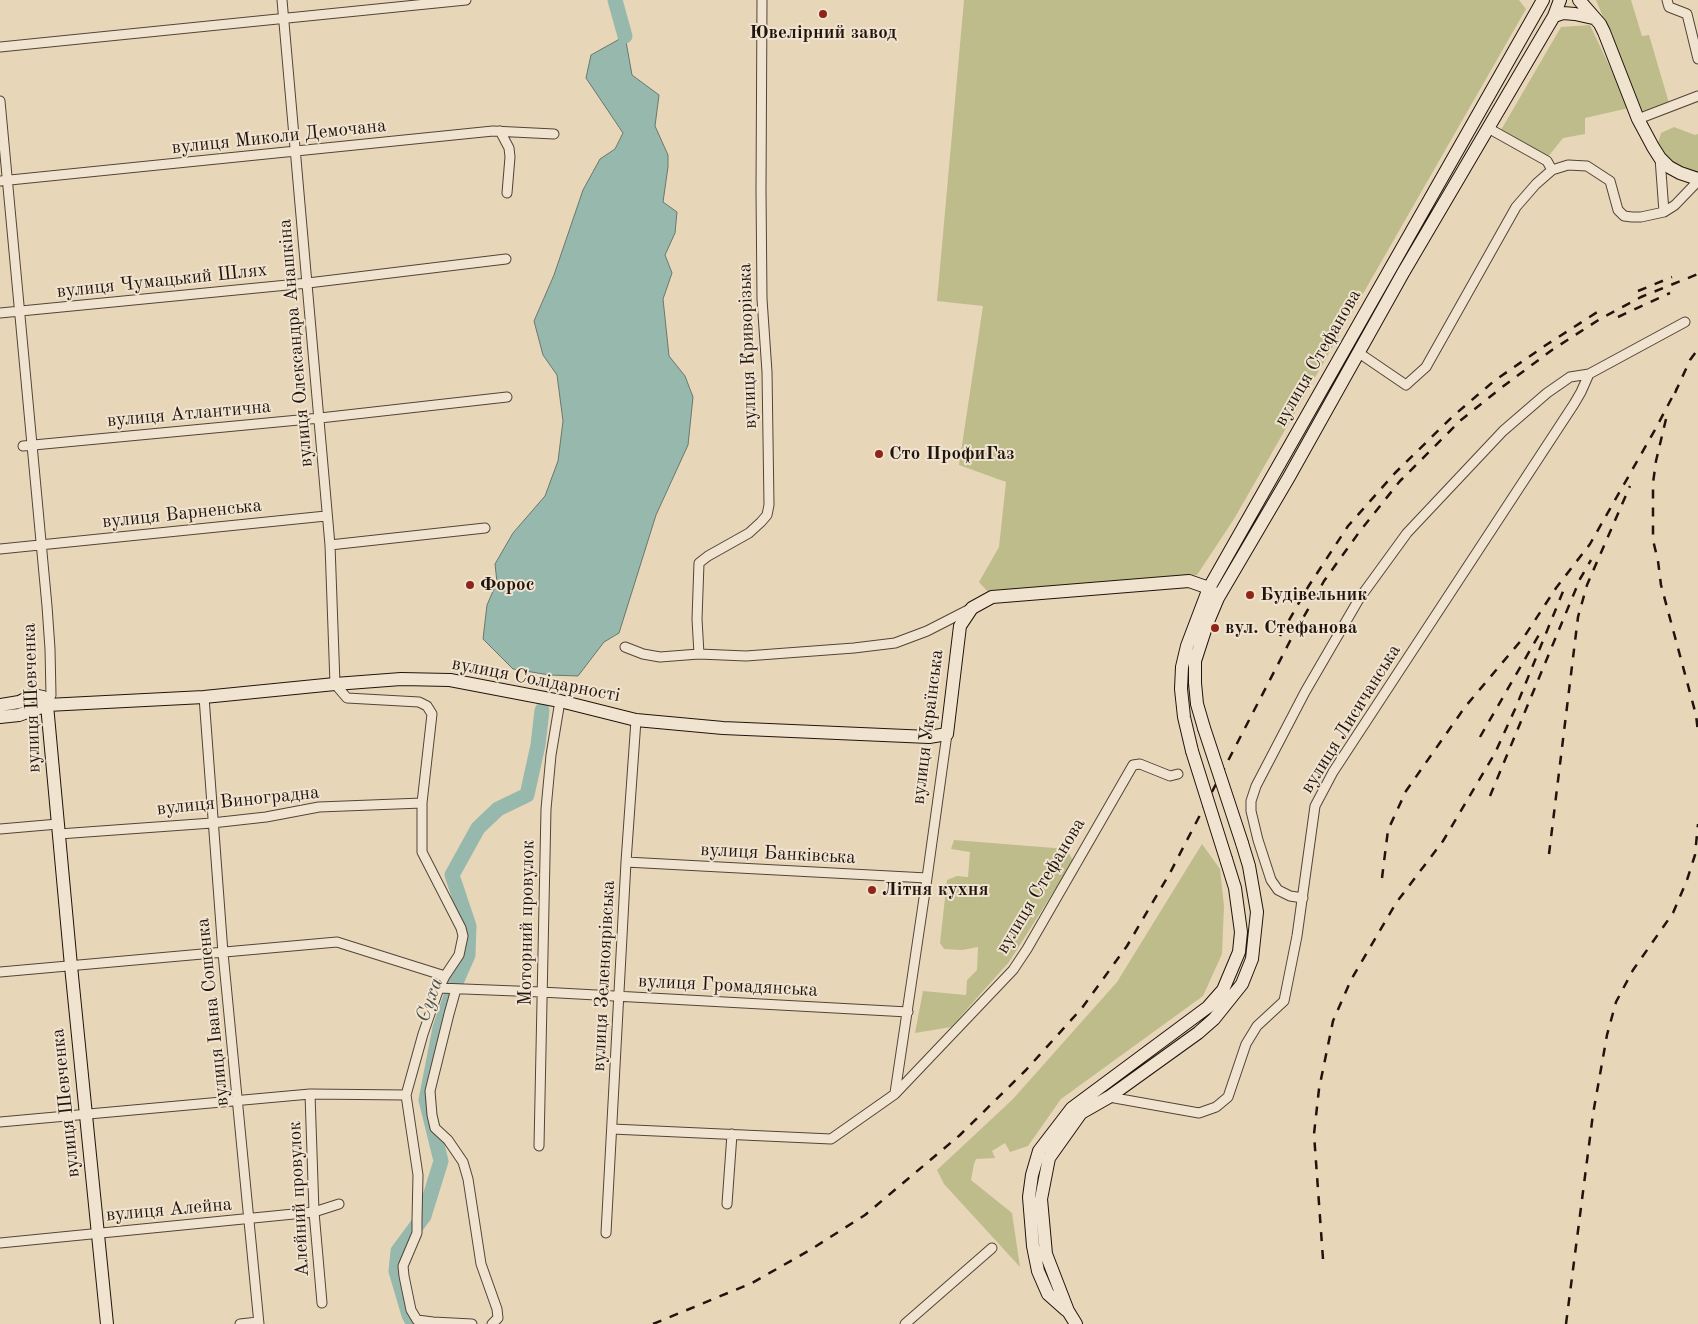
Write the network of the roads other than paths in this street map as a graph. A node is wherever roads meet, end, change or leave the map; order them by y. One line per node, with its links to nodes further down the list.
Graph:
1 (282, 0): 10 (street, вулиця Олександра Анашкіна)
2 (466, 0): 10 (street)
3 (762, 0): 46 (street, вулиця Криворізька)
4 (1543, 0): 42 (main road, вулиця Стефанова)
5 (1560, 0): 9 (main road, вулиця Стефанова)
6 (1579, 0): 11 (main road)
7 (1590, 0): 11 (main road)
8 (1667, 0): 13 (street)
9 (1554, 16): 11 (main road); 17 (main road, вулиця Стефанова)
10 (284, 18): 12 (street); 20 (street, вулиця Олександра Анашкіна)
11 (1597, 21): 16 (main road)
12 (0, 47)
13 (1698, 59)
14 (1698, 96): 16 (street)
15 (0, 101): 23 (street, вулиця Шевченка)
16 (1638, 118): 21 (main road)
17 (1488, 128): 22 (street); 32 (main road, вулиця Стефанова)
18 (500, 131): 19 (street, вулиця Миколи Демочана); 20 (street, вулиця Миколи Демочана); 25 (street)
19 (554, 134)
20 (295, 152): 23 (street, вулиця Миколи Демочана); 28 (street, вулиця Олександра Анашкіна)
21 (1660, 158): 24 (main road); 26 (street)
22 (1552, 170): 26 (street); 32 (street)
23 (4, 180): 29 (street, вулиця Шевченка)
24 (1698, 180): 26 (street)
25 (507, 193)
26 (1664, 212)
27 (506, 259): 28 (street, вулиця Чумацький Шлях)
28 (308, 283): 29 (street, вулиця Чумацький Шлях); 35 (street, вулиця Олександра Анашкіна)
29 (20, 311): 30 (street, вулиця Чумацький Шлях); 36 (street, вулиця Шевченка)
30 (0, 313)
31 (1686, 322): 33 (street)
32 (1359, 353): 43 (main road, вулиця Стефанова)
33 (1589, 374): 62 (street, вулиця Лисичанська); 62 (street)
34 (507, 397): 35 (street, вулиця Атлантична)
35 (320, 418): 36 (street, вулиця Атлантична); 37 (street, вулиця Олександра Анашкіна)
36 (28, 445): 39 (street, вулиця Шевченка)
37 (326, 516): 39 (street, вулиця Варненська); 40 (street, вулиця Олександра Анашкіна)
38 (485, 528): 40 (street)
39 (37, 545): 41 (street, вулиця Варненська); 51 (street, вулиця Шевченка)
40 (330, 545): 47 (street, вулиця Олександра Анашкіна)
41 (0, 549)
42 (1209, 588): 43 (main road); 44 (main road); 91 (main road, вулиця Стефанова, bridge)
43 (1218, 598): 75 (main road, вулиця Стефанова, bridge)
44 (972, 608): 46 (street); 54 (main road, вулиця Українська)
45 (626, 647): 46 (street)
46 (700, 654)
47 (335, 684): 48 (main road, вулиця Солідарності); 49 (main road, вулиця Солідарності); 56 (street)
48 (204, 697): 51 (main road, вулиця Солідарності); 57 (street, вулиця Івана Сошенка)
49 (560, 701): 53 (main road, вулиця Солідарності); 69 (street, Моторний провулок)
50 (0, 705): 51 (main road)
51 (47, 705): 52 (main road, вулиця Солідарності); 59 (main road, вулиця Шевченка)
52 (0, 717)
53 (636, 720): 54 (main road, вулиця Солідарності); 60 (street, вулиця Зеленоярівська)
54 (946, 734): 61 (street, вулиця Українська)
55 (1178, 774): 73 (street, вулиця Стефанова)
56 (422, 803): 57 (street, вулиця Виноградна); 66 (street)
57 (212, 823): 59 (street, вулиця Виноградна); 63 (street, вулиця Івана Сошенка)
58 (0, 829): 59 (street, вулиця Виноградна)
59 (58, 829): 64 (main road, вулиця Шевченка)
60 (626, 862): 61 (street, вулиця Банківська); 70 (street, вулиця Зеленоярівська)
61 (927, 878): 71 (street, вулиця Українська)
62 (1303, 898): 75 (street, вулиця Лисичанська)
63 (223, 953): 64 (street); 66 (street); 76 (street, вулиця Івана Сошенка)
64 (71, 966): 65 (street); 77 (main road, вулиця Шевченка)
65 (0, 972)
66 (445, 976): 67 (street)
67 (441, 989): 68 (street, вулиця Громадянська); 74 (street)
68 (456, 989): 69 (street, вулиця Громадянська); 96 (street)
69 (541, 992): 70 (street, вулиця Громадянська); 81 (street, Моторний провулок)
70 (619, 996): 71 (street, вулиця Громадянська); 79 (street, вулиця Зеленоярівська)
71 (908, 1012): 73 (street, вулиця Українська)
72 (310, 1094): 74 (street); 76 (street); 84 (street, Алейний провулок)
73 (895, 1094): 80 (street)
74 (406, 1095): 95 (street)
75 (1109, 1096): 91 (main road)
76 (238, 1100): 77 (street); 85 (street, вулиця Івана Сошенка)
77 (86, 1114): 78 (street); 86 (main road, вулиця Шевченка)
78 (0, 1122)
79 (612, 1129): 80 (street); 87 (street, вулиця Зеленоярівська)
80 (732, 1134): 83 (street)
81 (539, 1146)
82 (339, 1204): 84 (street, вулиця Алейна)
83 (727, 1204)
84 (314, 1212): 85 (street, вулиця Алейна); 90 (street, Алейний провулок)
85 (249, 1219): 86 (street, вулиця Алейна); 92 (street, вулиця Івана Сошенка)
86 (98, 1232): 88 (street, вулиця Алейна); 93 (main road, вулиця Шевченка)
87 (606, 1233)
88 (0, 1242)
89 (992, 1248): 97 (street)
90 (322, 1303)
91 (1068, 1311): 98 (main road)
92 (258, 1323): 94 (street)
93 (107, 1324)
94 (240, 1324)
95 (472, 1324)
96 (492, 1324)
97 (905, 1324)
98 (1076, 1324)

